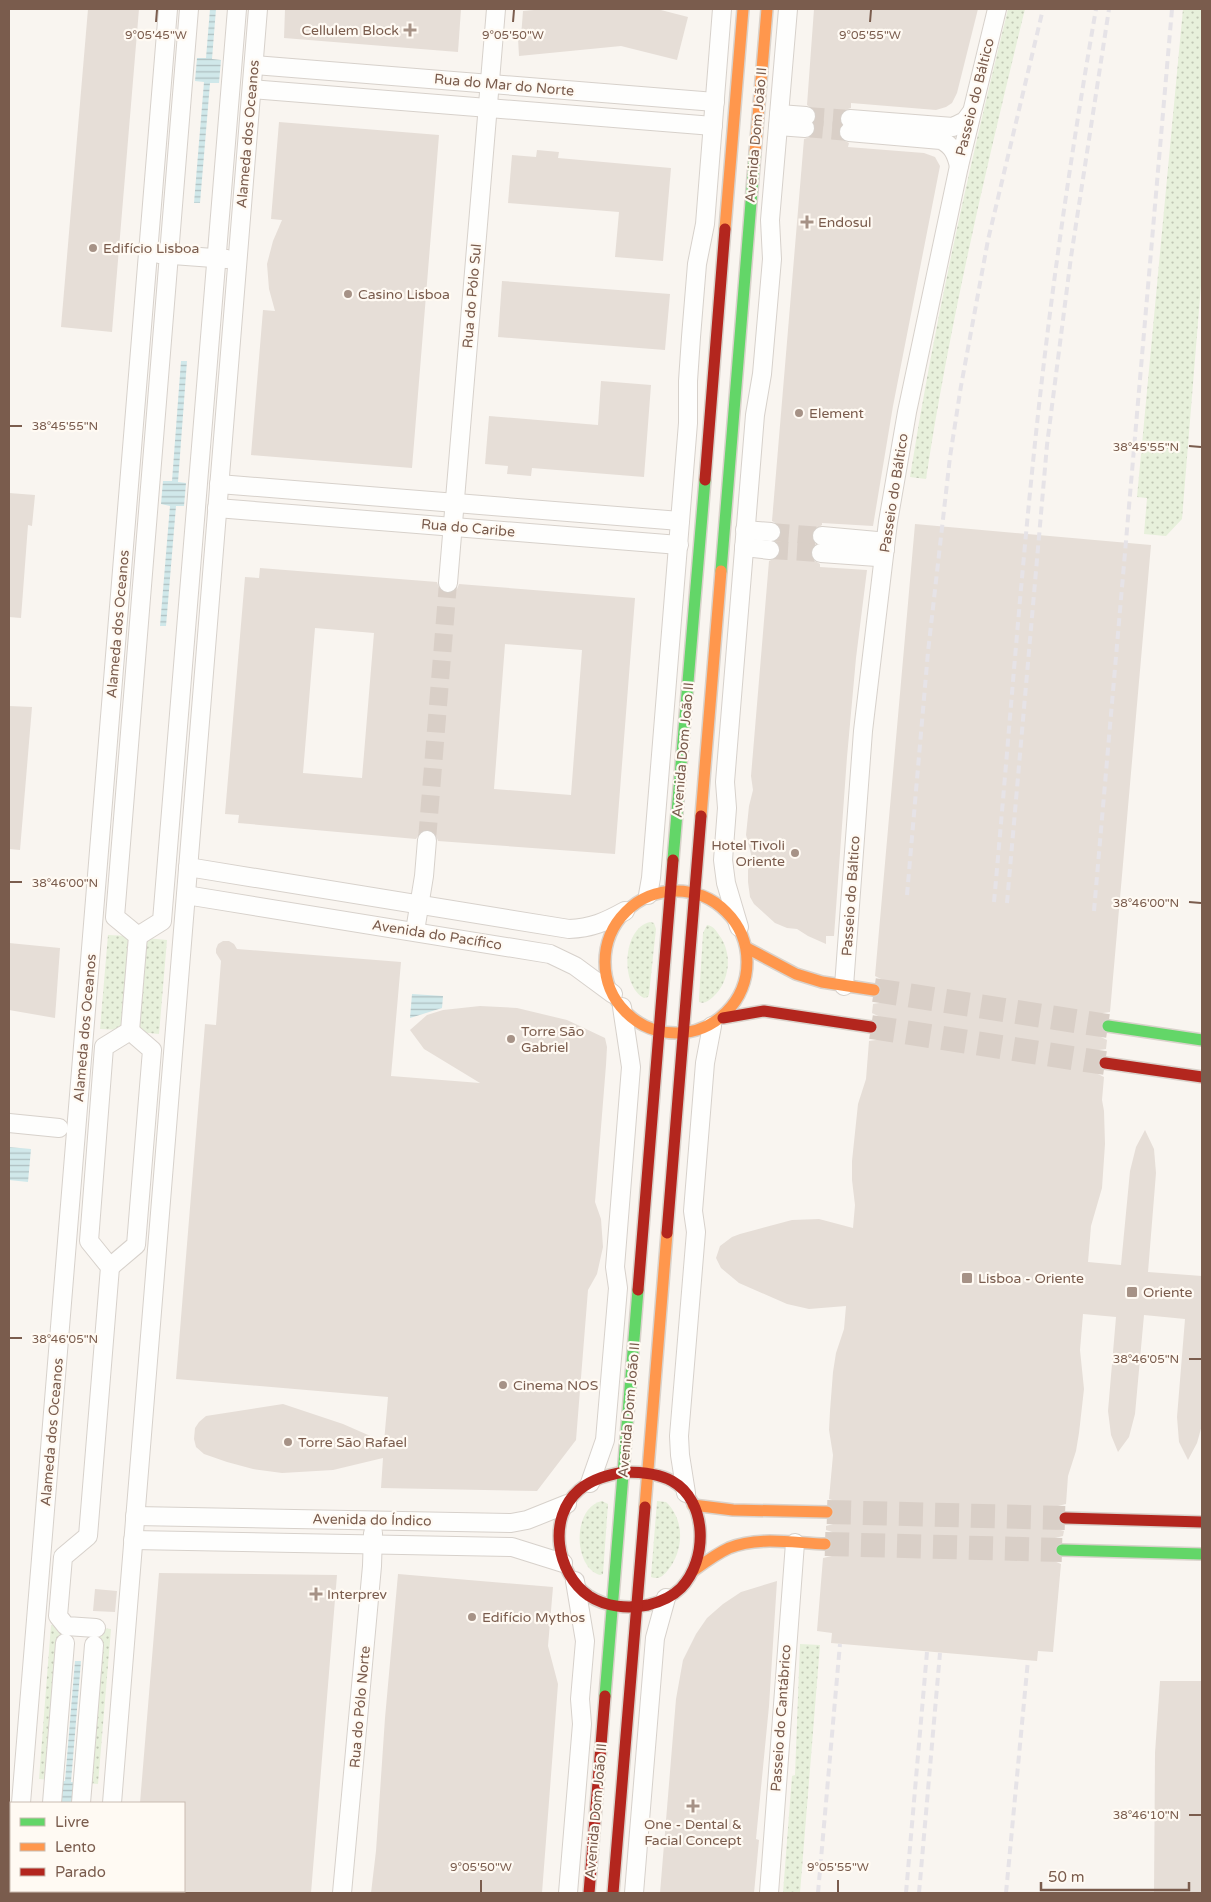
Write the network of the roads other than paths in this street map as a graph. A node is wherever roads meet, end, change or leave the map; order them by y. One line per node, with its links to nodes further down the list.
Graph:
1 (168, 9): 25 (street, Alameda dos Oceanos)
2 (189, 9): 26 (street, Alameda dos Oceanos)
3 (237, 9): 27 (street, Alameda dos Oceanos)
4 (258, 9): 11 (street, Alameda dos Oceanos)
5 (496, 9): 13 (street, Rua do Pólo Sul)
6 (722, 9): 16 (street, Avenida Dom João II)
7 (743, 9): 28 (main road, Avenida Dom João II)
8 (767, 9): 30 (main road, Avenida Dom João II)
9 (788, 9): 19 (street, Avenida Dom João II)
10 (996, 9): 18 (street, Passeio do Báltico)
11 (254, 65): 12 (street, Rua do Mar do Norte); 14 (street, Alameda dos Oceanos)
12 (293, 68): 13 (street, Rua do Mar do Norte); 15 (street)
13 (489, 84): 16 (street, Rua do Mar do Norte); 17 (street, Rua do Pólo Sul)
14 (252, 89): 15 (street, Rua do Mar do Norte); 29 (street, Alameda dos Oceanos)
15 (291, 92): 17 (street, Rua do Mar do Norte)
16 (714, 102): 21 (street, Avenida Dom João II)
17 (487, 108): 21 (street, Rua do Mar do Norte); 37 (street, Rua do Pólo Sul)
18 (971, 113): 22 (street, Passeio do Báltico); 22 (street)
19 (779, 120): 20 (street); 23 (street, Avenida Dom João II)
20 (805, 122)
21 (713, 126): 24 (street, Avenida Dom João II)
22 (959, 166): 46 (street, Passeio do Báltico)
23 (770, 220): 30 (street, Avenida Dom João II); 33 (street, Avenida Dom João II)
24 (705, 224): 28 (street); 34 (street, Avenida Dom João II)
25 (148, 253): 26 (street); 110 (street, Alameda dos Oceanos)
26 (169, 254): 27 (street); 62 (street, Alameda dos Oceanos)
27 (217, 258): 29 (street); 62 (street, Alameda dos Oceanos)
28 (723, 259): 30 (street); 31 (main road, Avenida Dom João II)
29 (238, 260): 35 (street, Alameda dos Oceanos)
30 (746, 260): 32 (main road, Avenida Dom João II)
31 (713, 377): 32 (street); 34 (street, Avenida Dom João II); 53 (main road, Avenida Dom João II)
32 (737, 378): 33 (street); 49 (main road, Avenida Dom João II)
33 (755, 415): 42 (street, Avenida Dom João II)
34 (688, 423): 40 (street, Avenida Dom João II)
35 (220, 484): 36 (street, Rua do Caribe); 38 (street, Alameda dos Oceanos)
36 (258, 487): 37 (street, Rua do Caribe); 39 (street)
37 (455, 503): 40 (street, Rua do Caribe); 41 (street, Rua do Pólo Sul)
38 (218, 508): 39 (street, Rua do Caribe); 51 (street, Alameda dos Oceanos)
39 (256, 511): 41 (street, Rua do Caribe)
40 (680, 521): 44 (street, Avenida Dom João II)
41 (453, 527): 44 (street, Rua do Caribe); 47 (street, Rua do Pólo Sul)
42 (744, 539): 43 (street); 48 (street, Avenida Dom João II)
43 (770, 541)
44 (678, 545): 56 (street, Avenida Dom João II)
45 (821, 545): 46 (street)
46 (885, 549): 64 (street, Passeio do Báltico)
47 (448, 583)
48 (724, 782): 49 (street, Avenida Dom João II); 60 (street, Avenida Dom João II)
49 (701, 809): 54 (main road, Avenida Dom João II)
50 (427, 840): 57 (street)
51 (188, 867): 52 (street, Avenida do Pacífico); 55 (street, Alameda dos Oceanos)
52 (254, 878): 57 (street, Avenida do Pacífico); 58 (street)
53 (671, 890): 54 (main road); 56 (main road); 71 (main road, Avenida Dom João II)
54 (695, 893): 60 (main road); 72 (main road, Avenida Dom João II)
55 (186, 895): 58 (street, Avenida do Pacífico); 89 (street, Alameda dos Oceanos)
56 (648, 896): 59 (main road)
57 (420, 905): 59 (street, Avenida do Pacífico); 61 (street)
58 (249, 906): 61 (street, Avenida do Pacífico)
59 (625, 912): 66 (main road)
60 (739, 927): 63 (main road)
61 (415, 931): 66 (street, Avenida do Pacífico)
62 (138, 936): 70 (street)
63 (747, 948): 64 (main road); 67 (main road)
64 (844, 986): 65 (main road)
65 (874, 990)
66 (617, 1001): 71 (main road); 79 (street, Avenida Dom João II)
67 (718, 1022): 69 (main road); 72 (main road); 81 (street)
68 (1108, 1026): 73 (main road)
69 (871, 1027)
70 (130, 1031): 80 (street); 80 (street, Alameda dos Oceanos)
71 (660, 1031): 72 (main road); 77 (main road, Avenida Dom João II)
72 (683, 1033): 82 (main road, Avenida Dom João II)
73 (1202, 1040)
74 (1105, 1063): 75 (main road)
75 (1202, 1077)
76 (9, 1123): 78 (street)
77 (652, 1123): 79 (street); 83 (main road, Avenida Dom João II)
78 (59, 1128)
79 (625, 1148): 85 (street, Avenida Dom João II)
80 (110, 1267): 112 (street)
81 (685, 1360): 82 (street, Avenida Dom João II); 86 (street)
82 (655, 1384): 84 (main road, Avenida Dom João II)
83 (624, 1472): 84 (main road); 85 (main road); 105 (main road, Avenida Dom João II)
84 (647, 1473): 86 (main road); 106 (main road, Avenida Dom João II)
85 (590, 1482): 87 (main road)
86 (689, 1499): 88 (main road); 102 (main road)
87 (567, 1504): 92 (street, Avenida do Índico); 101 (main road)
88 (828, 1512)
89 (135, 1516): 90 (street, Avenida do Índico); 94 (street, Alameda dos Oceanos)
90 (174, 1517): 92 (street, Avenida do Índico); 95 (street)
91 (1065, 1518): 93 (main road)
92 (373, 1520): 97 (street, Rua do Pólo Norte)
93 (1202, 1522)
94 (133, 1540): 95 (street, Avenida do Índico); 113 (street, Alameda dos Oceanos)
95 (173, 1541): 97 (street, Avenida do Índico)
96 (795, 1543): 98 (main road); 102 (main road); 119 (street, Passeio do Cantábrico)
97 (373, 1544): 101 (street, Avenida do Índico); 114 (street, Rua do Pólo Norte)
98 (825, 1544)
99 (1062, 1550): 100 (main road)
100 (1202, 1554)
101 (563, 1563): 103 (main road)
102 (693, 1571): 104 (main road)
103 (575, 1582): 105 (main road); 109 (street, Avenida Dom João II)
104 (666, 1598): 106 (main road); 118 (street)
105 (613, 1605): 106 (main road); 108 (main road, Avenida Dom João II)
106 (636, 1606): 117 (main road, Avenida Dom João II)
107 (65, 1643): 111 (street)
108 (605, 1698): 109 (street); 116 (main road, Avenida Dom João II)
109 (582, 1724): 115 (street, Avenida Dom João II)
110 (22, 1802)
111 (52, 1802)
112 (82, 1802)
113 (112, 1802)
114 (342, 1893)
115 (568, 1893)
116 (589, 1893)
117 (613, 1893)
118 (634, 1893)
119 (769, 1893)

